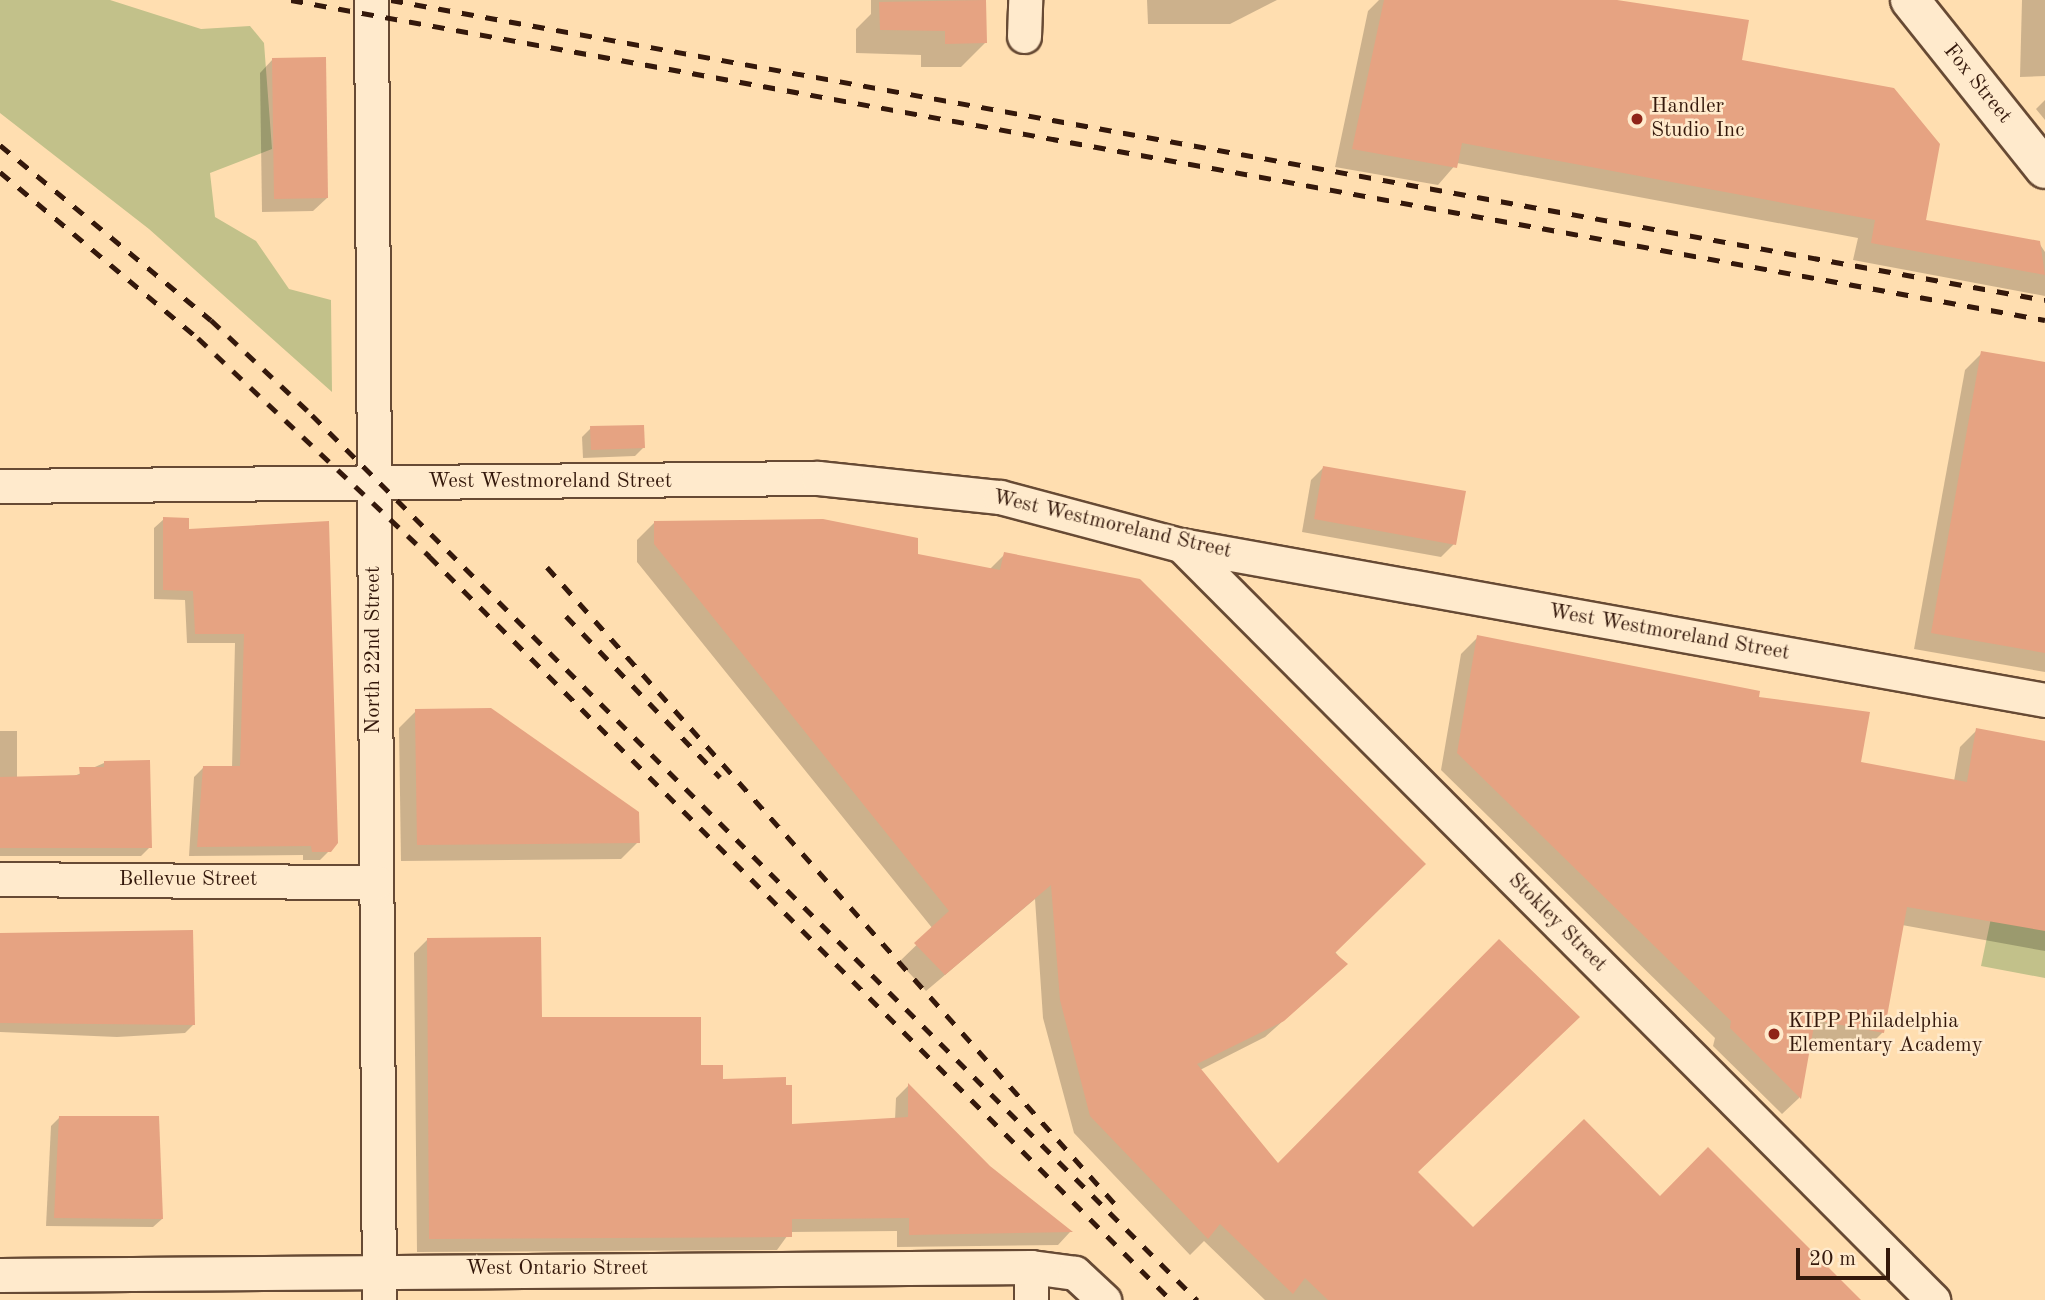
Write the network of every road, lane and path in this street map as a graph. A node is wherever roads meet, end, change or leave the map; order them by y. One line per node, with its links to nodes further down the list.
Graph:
1 (371, 0): 6 (street, North 22nd Street)
2 (1025, 0): 4 (street)
3 (1910, 0): 5 (street, Fox Street)
4 (1024, 36)
5 (2045, 169)
6 (372, 482): 7 (street, West Westmoreland Street); 8 (street, West Westmoreland Street); 11 (street, North 22nd Street)
7 (0, 486)
8 (1181, 545): 9 (street, West Westmoreland Street); 17 (street, Stokley Street)
9 (2045, 700)
10 (0, 879): 11 (street, Bellevue Street)
11 (376, 882): 14 (street, North 22nd Street)
12 (1031, 1267): 14 (street, West Ontario Street); 15 (street); 16 (street, West Ontario Street)
13 (0, 1275): 14 (street, West Ontario Street)
14 (379, 1285)
15 (1031, 1300)
16 (1104, 1300)
17 (1933, 1300)

